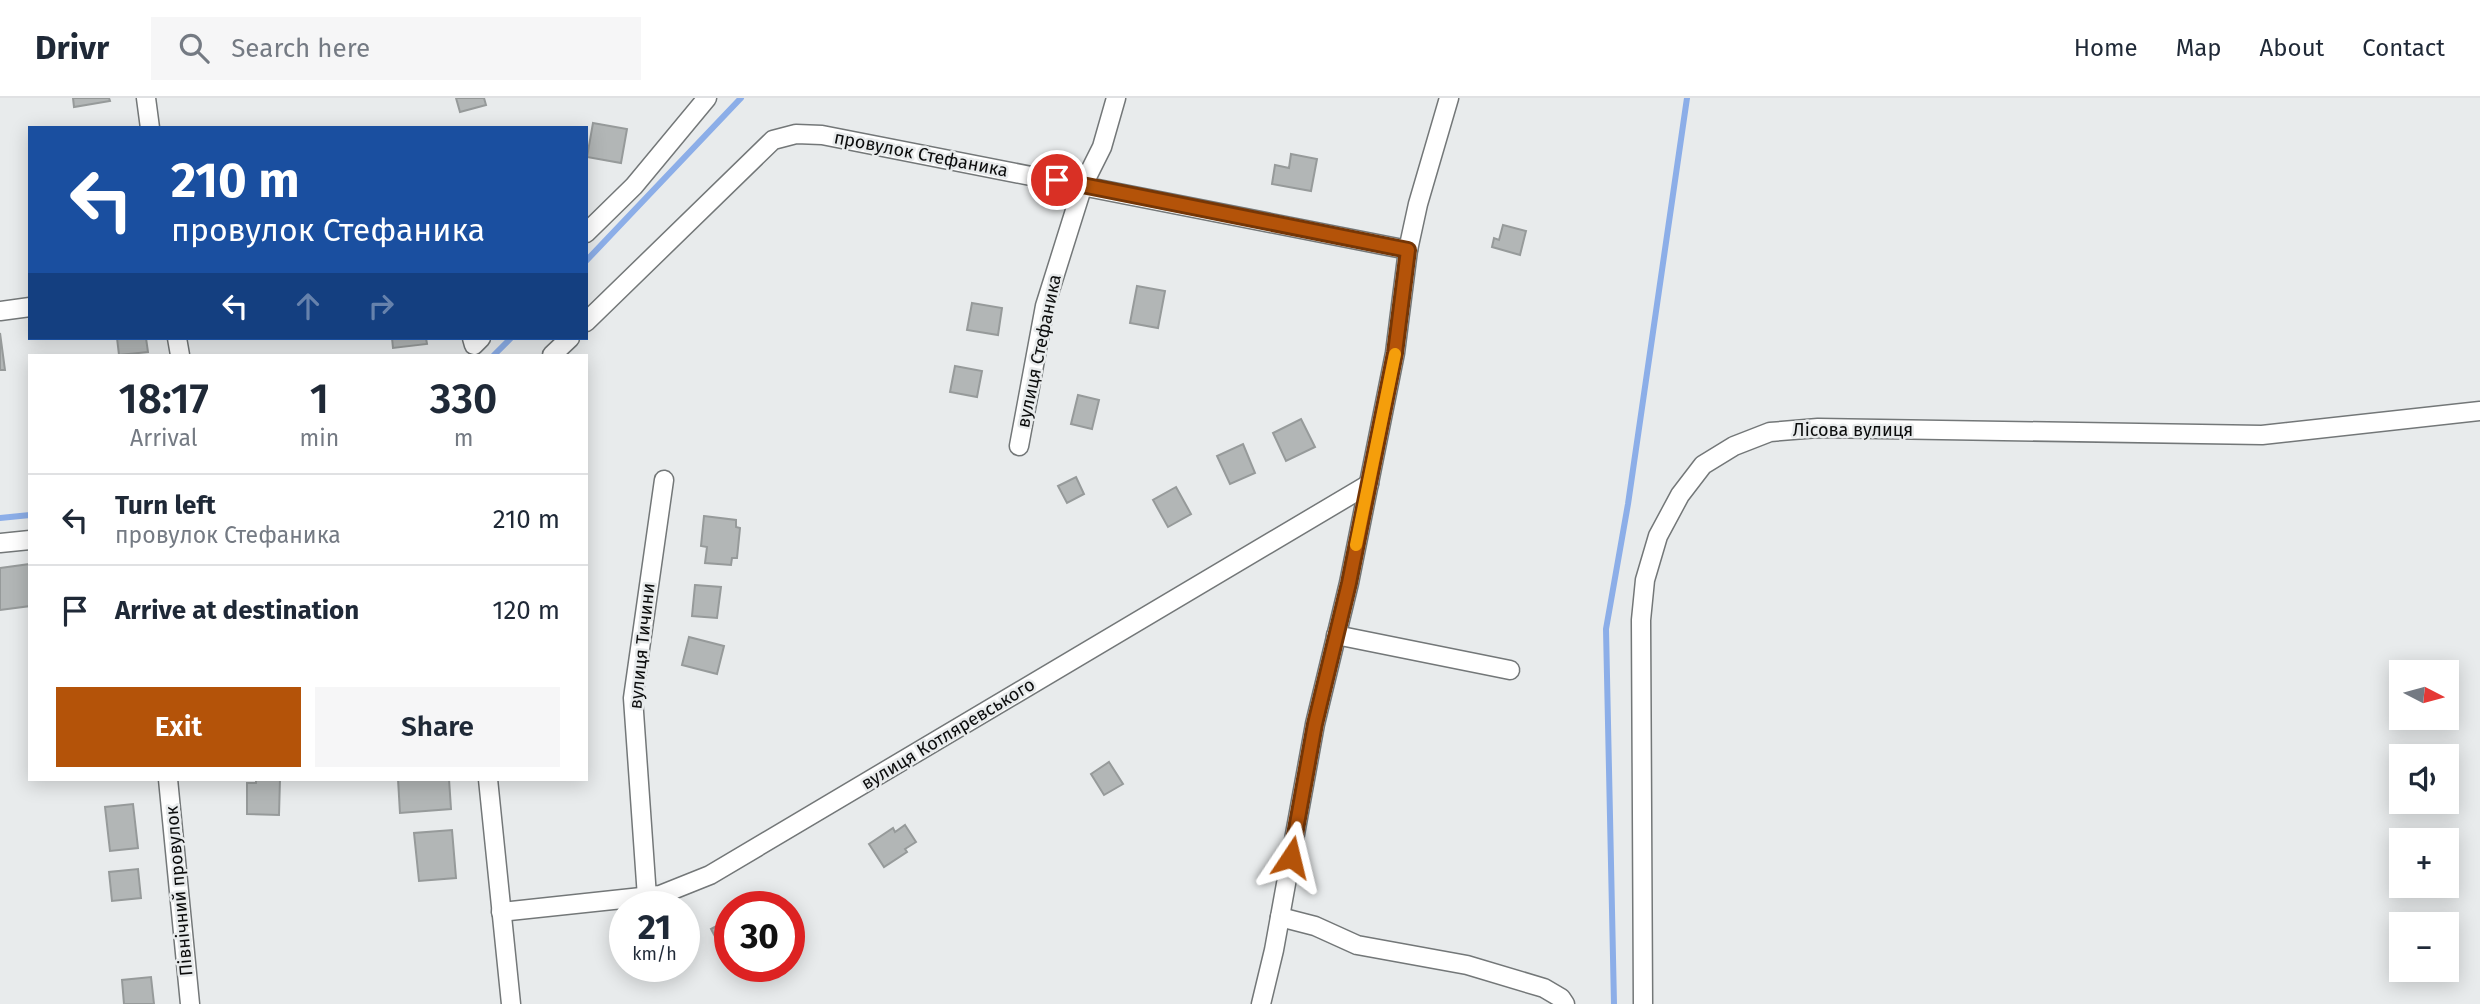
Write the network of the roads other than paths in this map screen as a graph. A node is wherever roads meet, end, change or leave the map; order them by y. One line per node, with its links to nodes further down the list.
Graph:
1 (146, 98): 5 (street)
2 (707, 98): 7 (street)
3 (1116, 98): 6 (street, вулиця Стефаника)
4 (1449, 98): 8 (street)
5 (150, 126)
6 (1083, 185): 8 (street, провулок Стефаника); 11 (street, провулок Стефаника); 15 (street, вулиця Стефаника)
7 (588, 231)
8 (1408, 250): 17 (street)
9 (28, 307): 10 (street)
10 (0, 311)
11 (588, 320)
12 (568, 340): 13 (street)
13 (553, 354)
14 (2480, 411): 33 (street, Лісова вулиця)
15 (1019, 446)
16 (664, 480): 24 (street, вулиця Тичини)
17 (1369, 484): 20 (street); 25 (street, вулиця Котляревського)
18 (28, 540): 19 (street)
19 (0, 542)
20 (1336, 635): 21 (street); 28 (street)
21 (1510, 670)
22 (168, 781): 29 (street, Північний провулок)
23 (488, 781): 27 (street)
24 (647, 891)
25 (670, 891)
26 (609, 901): 27 (street, вулиця Котляревського)
27 (501, 912): 30 (street)
28 (1280, 917): 31 (street); 32 (street)
29 (190, 1004)
30 (511, 1004)
31 (1261, 1004)
32 (1565, 1004)
33 (1643, 1004)

